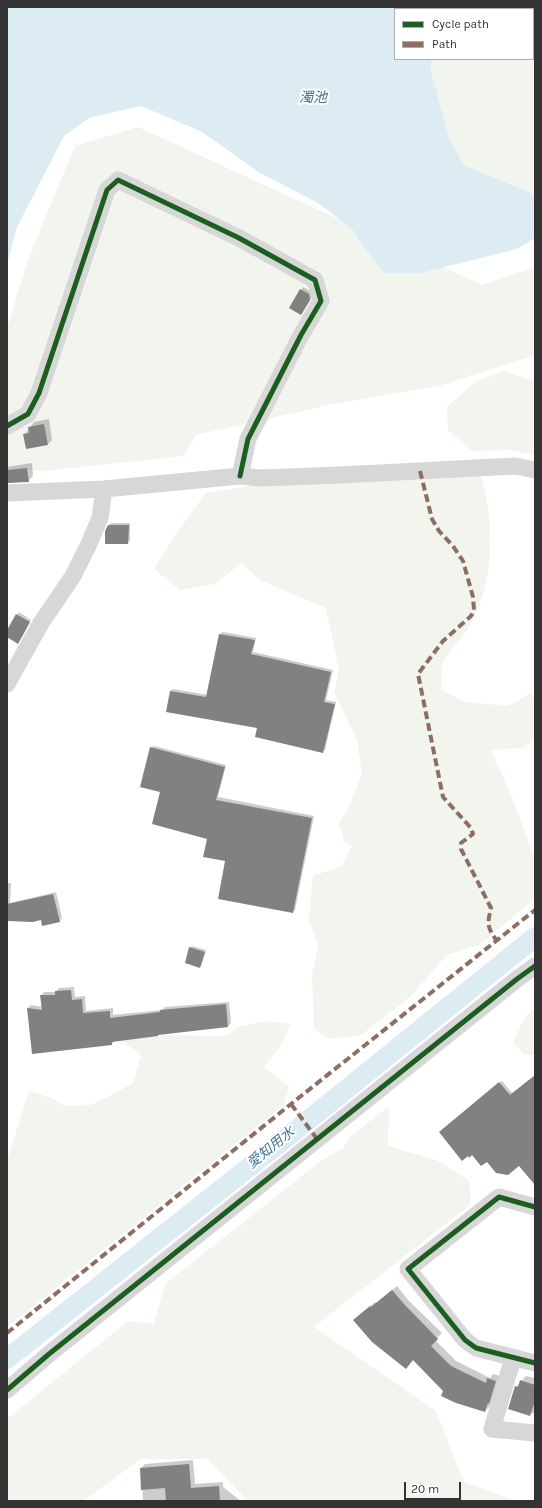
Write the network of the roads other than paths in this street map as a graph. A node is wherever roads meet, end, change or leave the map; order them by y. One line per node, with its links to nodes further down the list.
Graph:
1 (7, 426): 3 (street)
2 (535, 470): 3 (street)
3 (240, 476): 4 (street)
4 (104, 490): 5 (street); 6 (street)
5 (7, 493)
6 (7, 684)
7 (535, 966): 11 (street)
8 (535, 1206): 9 (street)
9 (513, 1358): 10 (street); 12 (street)
10 (535, 1363)
11 (7, 1390)
12 (535, 1433)

